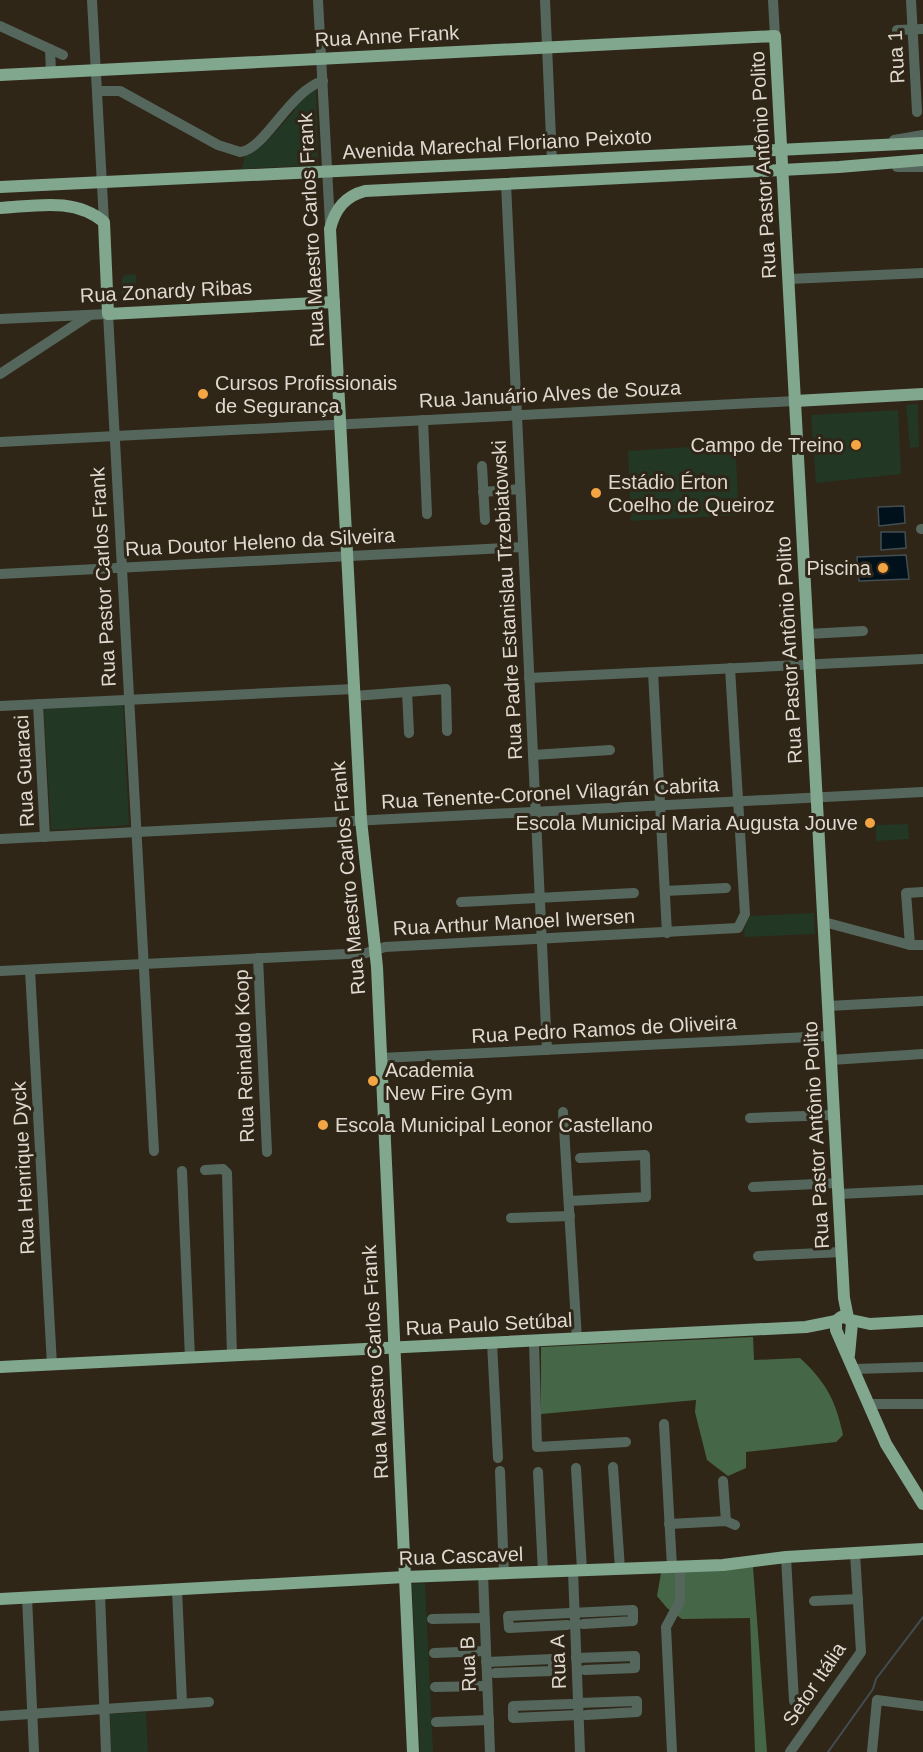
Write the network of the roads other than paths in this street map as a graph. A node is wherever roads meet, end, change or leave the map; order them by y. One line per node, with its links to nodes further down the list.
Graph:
1 (92, 0): 14 (street, Rua Pastor Carlos Frank)
2 (318, 0): 13 (street, Rua Maestro Carlos Frank)
3 (545, 0): 10 (street)
4 (773, 0): 9 (street, Rua Pastor Antônio Polito)
5 (911, 0): 7 (street, Rua 1)
6 (0, 26): 11 (street)
7 (918, 29): 8 (street); 19 (street, Rua 1)
8 (897, 30)
9 (775, 36): 10 (main road, Rua Anne Frank); 23 (main road, Rua Pastor Antônio Polito)
10 (547, 47): 13 (main road, Rua Anne Frank); 25 (street)
11 (50, 49): 12 (street); 15 (street)
12 (63, 55)
13 (321, 59): 14 (main road, Rua Anne Frank); 17 (street, Rua Maestro Carlos Frank)
14 (96, 70): 15 (main road, Rua Anne Frank); 18 (street, Rua Pastor Carlos Frank)
15 (51, 72): 16 (main road, Rua Anne Frank)
16 (0, 75)
17 (322, 81): 18 (street); 29 (street, Rua Maestro Carlos Frank)
18 (97, 91): 30 (street, Rua Pastor Carlos Frank)
19 (918, 112)
20 (923, 135): 22 (street)
21 (923, 143): 22 (main road, Avenida Marechal Floriano Peixoto)
22 (856, 146): 23 (main road, Avenida Marechal Floriano Peixoto)
23 (782, 150): 25 (main road, Avenida Marechal Floriano Peixoto); 28 (main road, Rua Pastor Antônio Polito)
24 (923, 160): 26 (main road, Avenida Marechal Floriano Peixoto)
25 (552, 161): 29 (main road, Avenida Marechal Floriano Peixoto)
26 (839, 167): 27 (street); 28 (main road, Avenida Marechal Floriano Peixoto)
27 (923, 167)
28 (783, 170): 31 (main road, Avenida Marechal Floriano Peixoto); 37 (main road, Rua Pastor Antônio Polito)
29 (328, 177): 30 (main road, Avenida Marechal Floriano Peixoto); 35 (street, Rua Maestro Carlos Frank)
30 (102, 182): 32 (main road, Avenida Marechal Floriano Peixoto); 34 (street, Rua Pastor Carlos Frank)
31 (506, 184): 35 (main road, Avenida Marechal Floriano Peixoto); 45 (street, Rua Padre Estanislau Trzebiatowski)
32 (0, 187)
33 (0, 208): 34 (main road)
34 (104, 222): 40 (main road, Rua Pastor Carlos Frank)
35 (330, 229): 38 (main road, Rua Maestro Carlos Frank)
36 (923, 273): 37 (street)
37 (789, 279): 44 (main road, Rua Pastor Antônio Polito)
38 (334, 302): 40 (main road, Rua Zonardy Ribas); 47 (main road, Rua Maestro Carlos Frank)
39 (90, 314): 40 (street, Rua Zonardy Ribas); 41 (street, Rua Zonardy Ribas); 42 (street)
40 (108, 314): 48 (street, Rua Pastor Carlos Frank)
41 (0, 319)
42 (0, 374)
43 (923, 394): 44 (main road, Rua Januário Alves de Souza)
44 (795, 401): 45 (street, Rua Januário Alves de Souza); 60 (main road, Rua Pastor Antônio Polito)
45 (517, 415): 46 (street, Rua Januário Alves de Souza); 51 (street, Rua Padre Estanislau Trzebiatowski)
46 (423, 420): 47 (street, Rua Januário Alves de Souza); 53 (street)
47 (340, 424): 48 (street, Rua Januário Alves de Souza); 56 (main road, Rua Maestro Carlos Frank)
48 (115, 436): 49 (street, Rua Januário Alves de Souza); 57 (street, Rua Pastor Carlos Frank)
49 (0, 441)
50 (482, 466): 52 (street)
51 (520, 489): 52 (street); 55 (street, Rua Padre Estanislau Trzebiatowski)
52 (483, 492): 54 (street)
53 (427, 514)
54 (485, 520)
55 (523, 547): 56 (street, Rua Doutor Heleno da Silveira); 65 (street, Rua Padre Estanislau Trzebiatowski)
56 (347, 556): 57 (street, Rua Doutor Heleno da Silveira); 66 (main road, Rua Maestro Carlos Frank)
57 (122, 567): 58 (street, Rua Doutor Heleno da Silveira); 68 (street, Rua Pastor Carlos Frank)
58 (0, 574)
59 (863, 631): 60 (street)
60 (808, 634): 62 (main road, Rua Pastor Antônio Polito)
61 (923, 659): 62 (street)
62 (810, 664): 63 (street); 76 (main road, Rua Pastor Antônio Polito)
63 (730, 669): 64 (street); 77 (street)
64 (653, 672): 65 (street); 78 (street)
65 (529, 678): 74 (street, Rua Padre Estanislau Trzebiatowski)
66 (354, 692): 67 (street); 68 (street); 80 (main road, Rua Maestro Carlos Frank)
67 (407, 692): 71 (street); 72 (street)
68 (129, 700): 69 (street); 81 (street, Rua Pastor Carlos Frank)
69 (38, 704): 70 (street); 82 (street, Rua Guaraci)
70 (0, 706)
71 (447, 731)
72 (410, 733)
73 (610, 750): 74 (street)
74 (533, 755): 79 (street, Rua Padre Estanislau Trzebiatowski)
75 (923, 792): 76 (street, Rua Tenente-Coronel Vilagrán Cabrita)
76 (817, 797): 77 (street, Rua Tenente-Coronel Vilagrán Cabrita); 90 (main road, Rua Pastor Antônio Polito)
77 (738, 801): 78 (street, Rua Tenente-Coronel Vilagrán Cabrita); 91 (street, Rua Arthur Manoel Iwersen)
78 (660, 805): 79 (street, Rua Tenente-Coronel Vilagrán Cabrita); 85 (street)
79 (535, 812): 80 (street, Rua Tenente-Coronel Vilagrán Cabrita); 88 (street, Rua Padre Estanislau Trzebiatowski)
80 (361, 820): 81 (street, Rua Tenente-Coronel Vilagrán Cabrita); 95 (main road, Rua Maestro Carlos Frank)
81 (136, 832): 82 (street, Rua Tenente-Coronel Vilagrán Cabrita); 97 (street, Rua Pastor Carlos Frank)
82 (45, 837): 83 (street, Rua Tenente-Coronel Vilagrán Cabrita)
83 (0, 839)
84 (726, 888): 85 (street)
85 (664, 891): 91 (street)
86 (923, 892): 93 (street)
87 (634, 893): 88 (street)
88 (540, 897): 89 (street); 92 (street, Rua Padre Estanislau Trzebiatowski)
89 (461, 902)
90 (824, 922): 93 (street); 101 (main road, Rua Pastor Antônio Polito)
91 (667, 933): 92 (street, Rua Arthur Manoel Iwersen)
92 (542, 939): 95 (street, Rua Arthur Manoel Iwersen); 103 (street, Rua Padre Estanislau Trzebiatowski)
93 (910, 945): 94 (street)
94 (923, 945)
95 (375, 950): 96 (street, Rua Arthur Manoel Iwersen); 105 (main road, Rua Maestro Carlos Frank)
96 (258, 958): 97 (street, Rua Arthur Manoel Iwersen); 111 (street, Rua Reinaldo Koop)
97 (144, 964): 98 (street, Rua Arthur Manoel Iwersen); 110 (street, Rua Pastor Carlos Frank)
98 (30, 970): 99 (street, Rua Arthur Manoel Iwersen); 131 (street, Rua Henrique Dyck)
99 (0, 972)
100 (923, 1001): 101 (street)
101 (828, 1006): 102 (main road, Rua Pastor Antônio Polito)
102 (830, 1036): 103 (street, Rua Pedro Ramos de Oliveira); 106 (main road, Rua Pastor Antônio Polito)
103 (547, 1050): 105 (street, Rua Pedro Ramos de Oliveira)
104 (923, 1054): 106 (street)
105 (381, 1058): 128 (main road, Rua Maestro Carlos Frank)
106 (831, 1060): 108 (main road, Rua Pastor Antônio Polito)
107 (563, 1112): 118 (street)
108 (834, 1115): 109 (street); 116 (main road, Rua Pastor Antônio Polito)
109 (750, 1118)
110 (154, 1151)
111 (267, 1152)
112 (580, 1158): 118 (street)
113 (205, 1170): 129 (street)
114 (182, 1171): 130 (street)
115 (753, 1187): 116 (street)
116 (838, 1189): 117 (street); 121 (main road, Rua Pastor Antônio Polito)
117 (923, 1190)
118 (569, 1201): 119 (street)
119 (570, 1215): 120 (street); 125 (street)
120 (511, 1218)
121 (842, 1252): 122 (street); 124 (main road, Rua Pastor Antônio Polito)
122 (758, 1256)
123 (923, 1322): 124 (main road, Rua Paulo Setúbal)
124 (845, 1325): 125 (main road, Rua Paulo Setúbal); 134 (main road, Rua Pastor Antônio Polito)
125 (577, 1339): 126 (main road, Rua Paulo Setúbal)
126 (534, 1341): 127 (main road, Rua Paulo Setúbal); 138 (street)
127 (492, 1343): 128 (main road, Rua Paulo Setúbal); 139 (street)
128 (394, 1348): 129 (main road, Rua Paulo Setúbal); 156 (main road, Rua Maestro Carlos Frank)
129 (232, 1356): 130 (main road, Rua Paulo Setúbal)
130 (190, 1358): 131 (main road, Rua Paulo Setúbal)
131 (52, 1365): 132 (main road, Rua Paulo Setúbal)
132 (0, 1367)
133 (923, 1367): 134 (street)
134 (854, 1369): 135 (main road, Rua Pastor Antônio Polito)
135 (869, 1404): 136 (street); 145 (main road, Rua Pastor Antônio Polito)
136 (923, 1404)
137 (664, 1424): 146 (street)
138 (626, 1442)
139 (498, 1458)
140 (613, 1467): 151 (street)
141 (576, 1468): 152 (street, Rua A)
142 (500, 1471): 155 (street)
143 (538, 1472): 153 (street)
144 (723, 1481): 146 (street)
145 (923, 1504)
146 (669, 1524): 150 (street)
147 (923, 1549): 148 (main road, Rua Cascavel)
148 (855, 1553): 149 (main road, Rua Cascavel); 161 (street, Setor Itália)
149 (786, 1557): 150 (main road, Rua Cascavel); 176 (street)
150 (676, 1567): 151 (main road, Rua Cascavel); 193 (street)
151 (620, 1569): 152 (main road, Rua Cascavel)
152 (577, 1570): 153 (main road, Rua Cascavel); 167 (street, Rua A)
153 (543, 1572): 155 (main road, Rua Cascavel)
154 (483, 1574): 155 (main road, Rua Cascavel); 156 (main road, Rua Cascavel); 163 (street, Rua B)
155 (504, 1574)
156 (405, 1577): 157 (main road, Rua Cascavel); 190 (main road, Rua Maestro Carlos Frank)
157 (177, 1589): 158 (main road, Rua Cascavel); 178 (street)
158 (100, 1593): 159 (main road, Rua Cascavel); 181 (street)
159 (27, 1597): 160 (main road, Rua Cascavel); 183 (street)
160 (0, 1599)
161 (858, 1599): 162 (street); 194 (street, Setor Itália)
162 (814, 1601)
163 (484, 1618): 164 (street); 166 (street, Rua B)
164 (432, 1619)
165 (434, 1653): 166 (street)
166 (486, 1656): 169 (street); 174 (street, Rua B)
167 (576, 1658): 168 (street); 182 (street, Rua A)
168 (591, 1658): 170 (street); 170 (street)
169 (500, 1661): 172 (street); 172 (street)
170 (600, 1669): 171 (street)
171 (585, 1670)
172 (510, 1672): 173 (street)
173 (495, 1673)
174 (487, 1686): 175 (street); 186 (street, Rua B)
175 (435, 1687)
176 (794, 1701)
177 (209, 1702): 178 (street)
178 (182, 1703): 181 (street)
179 (590, 1703): 182 (street); 184 (street); 184 (street)
180 (923, 1706): 195 (street)
181 (105, 1708): 183 (street); 189 (street)
182 (576, 1710): 182 (street); 184 (street); 192 (street, Rua A)
183 (32, 1713): 185 (street); 188 (street)
184 (601, 1714)
185 (0, 1716)
186 (489, 1720): 187 (street); 191 (street, Rua B)
187 (436, 1722)
188 (34, 1752)
189 (106, 1752)
190 (413, 1752)
191 (490, 1752)
192 (580, 1752)
193 (672, 1752)
194 (790, 1752)
195 (872, 1752)

